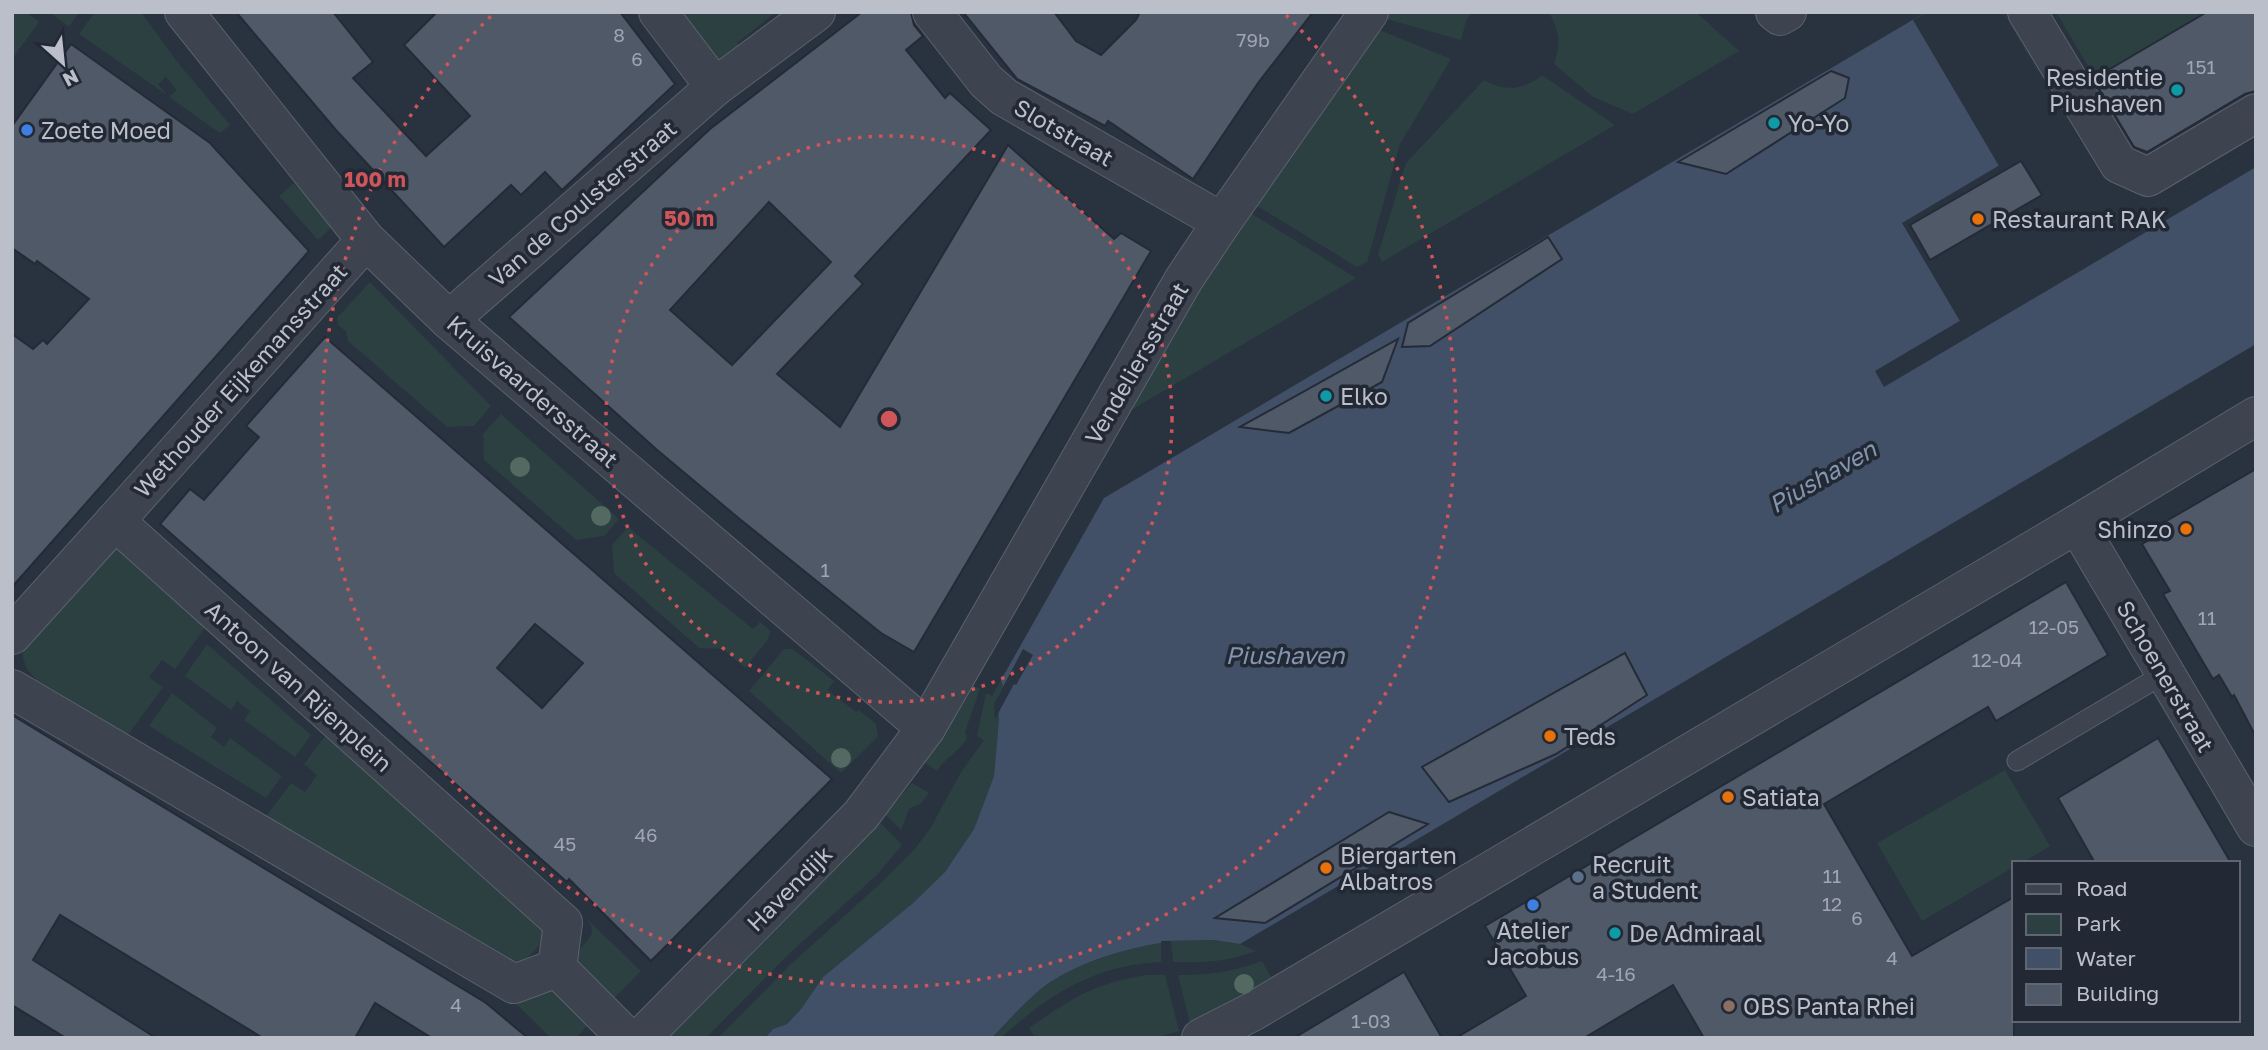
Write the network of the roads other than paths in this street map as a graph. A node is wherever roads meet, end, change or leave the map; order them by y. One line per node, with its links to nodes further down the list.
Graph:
1 (184, 12): 12 (street, Kruisvaardersstraat)
2 (658, 12): 9 (street)
3 (816, 12): 9 (street, Van de Coulsterstraat)
4 (932, 12): 11 (street, Slotstraat)
5 (1369, 12): 11 (street, Vendeliersstraat)
6 (1775, 12): 7 (street)
7 (1787, 12)
8 (2027, 12): 10 (street)
9 (715, 87): 13 (street, Van de Coulsterstraat)
10 (2256, 113)
11 (1222, 222): 20 (street, Vendeliersstraat)
12 (366, 240): 13 (street, Kruisvaardersstraat); 15 (street, Wethouder Eijkemansstraat)
13 (449, 320): 20 (street, Kruisvaardersstraat)
14 (2256, 416): 16 (street)
15 (115, 521): 17 (street); 23 (street, Antoon van Rijenplein)
16 (2077, 524): 18 (street, Schoenerstraat); 26 (street)
17 (12, 635)
18 (2164, 674): 21 (lane); 22 (street, Schoenerstraat)
19 (12, 689): 23 (street)
20 (926, 728): 25 (street, Havendijk)
21 (2017, 761)
22 (2256, 827)
23 (557, 968): 24 (street)
24 (627, 1038)
25 (641, 1038)
26 (1201, 1038)

